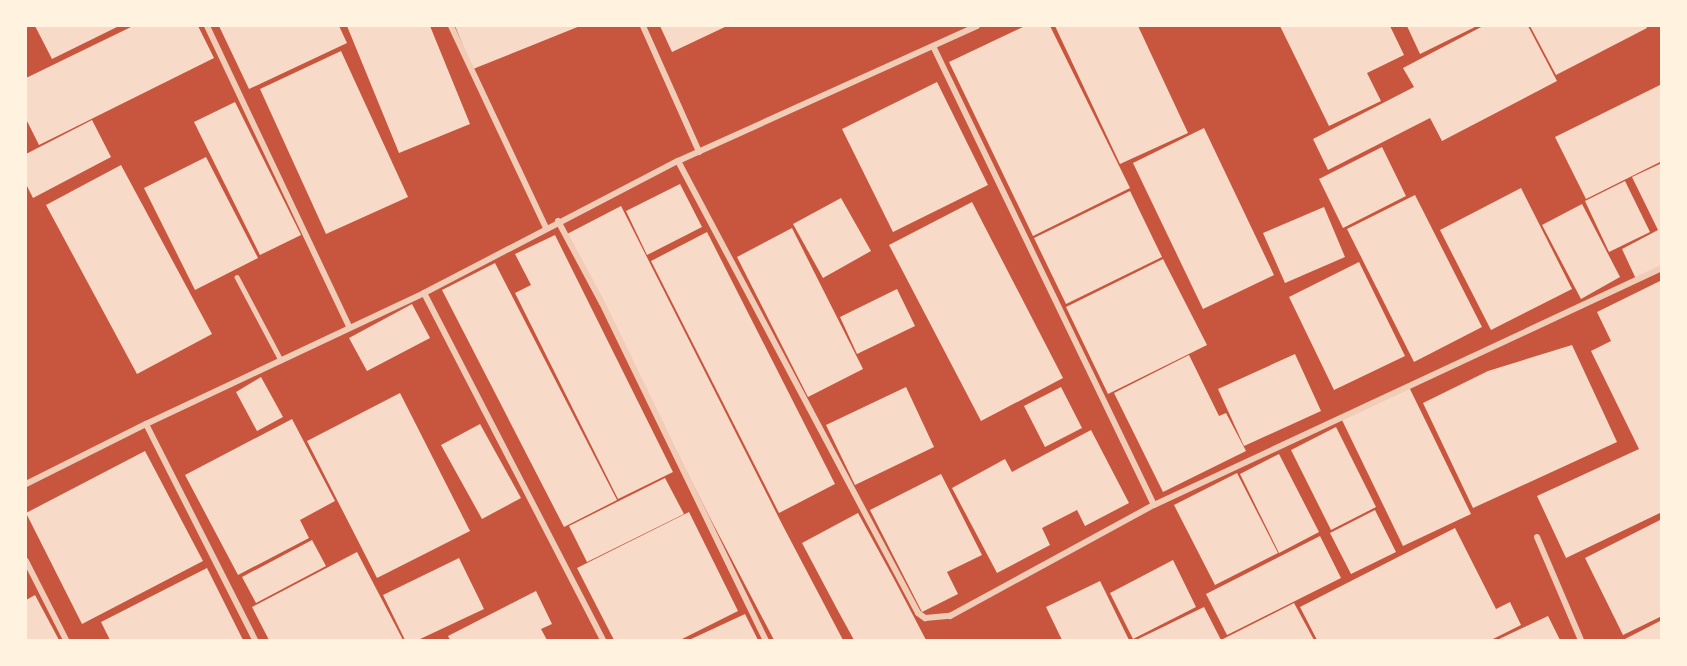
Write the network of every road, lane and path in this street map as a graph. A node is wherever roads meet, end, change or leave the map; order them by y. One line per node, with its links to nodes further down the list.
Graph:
1 (207, 26): 13 (street)
2 (451, 26): 9 (street)
3 (643, 26): 6 (street)
4 (977, 26): 5 (street)
5 (933, 46): 6 (street); 17 (street)
6 (699, 152): 7 (street)
7 (678, 161): 8 (street); 17 (street)
8 (558, 221): 9 (street); 23 (street)
9 (546, 228): 12 (street)
10 (1662, 268): 17 (street)
11 (237, 277): 14 (lane)
12 (424, 293): 13 (street); 22 (street)
13 (349, 327): 14 (street)
14 (281, 360): 15 (street)
15 (146, 424): 16 (street); 21 (street)
16 (26, 484)
17 (1154, 505)
18 (1537, 537): 24 (street)
19 (26, 561): 20 (street)
20 (66, 640)
21 (255, 640)
22 (603, 640)
23 (766, 640)
24 (1581, 640)

